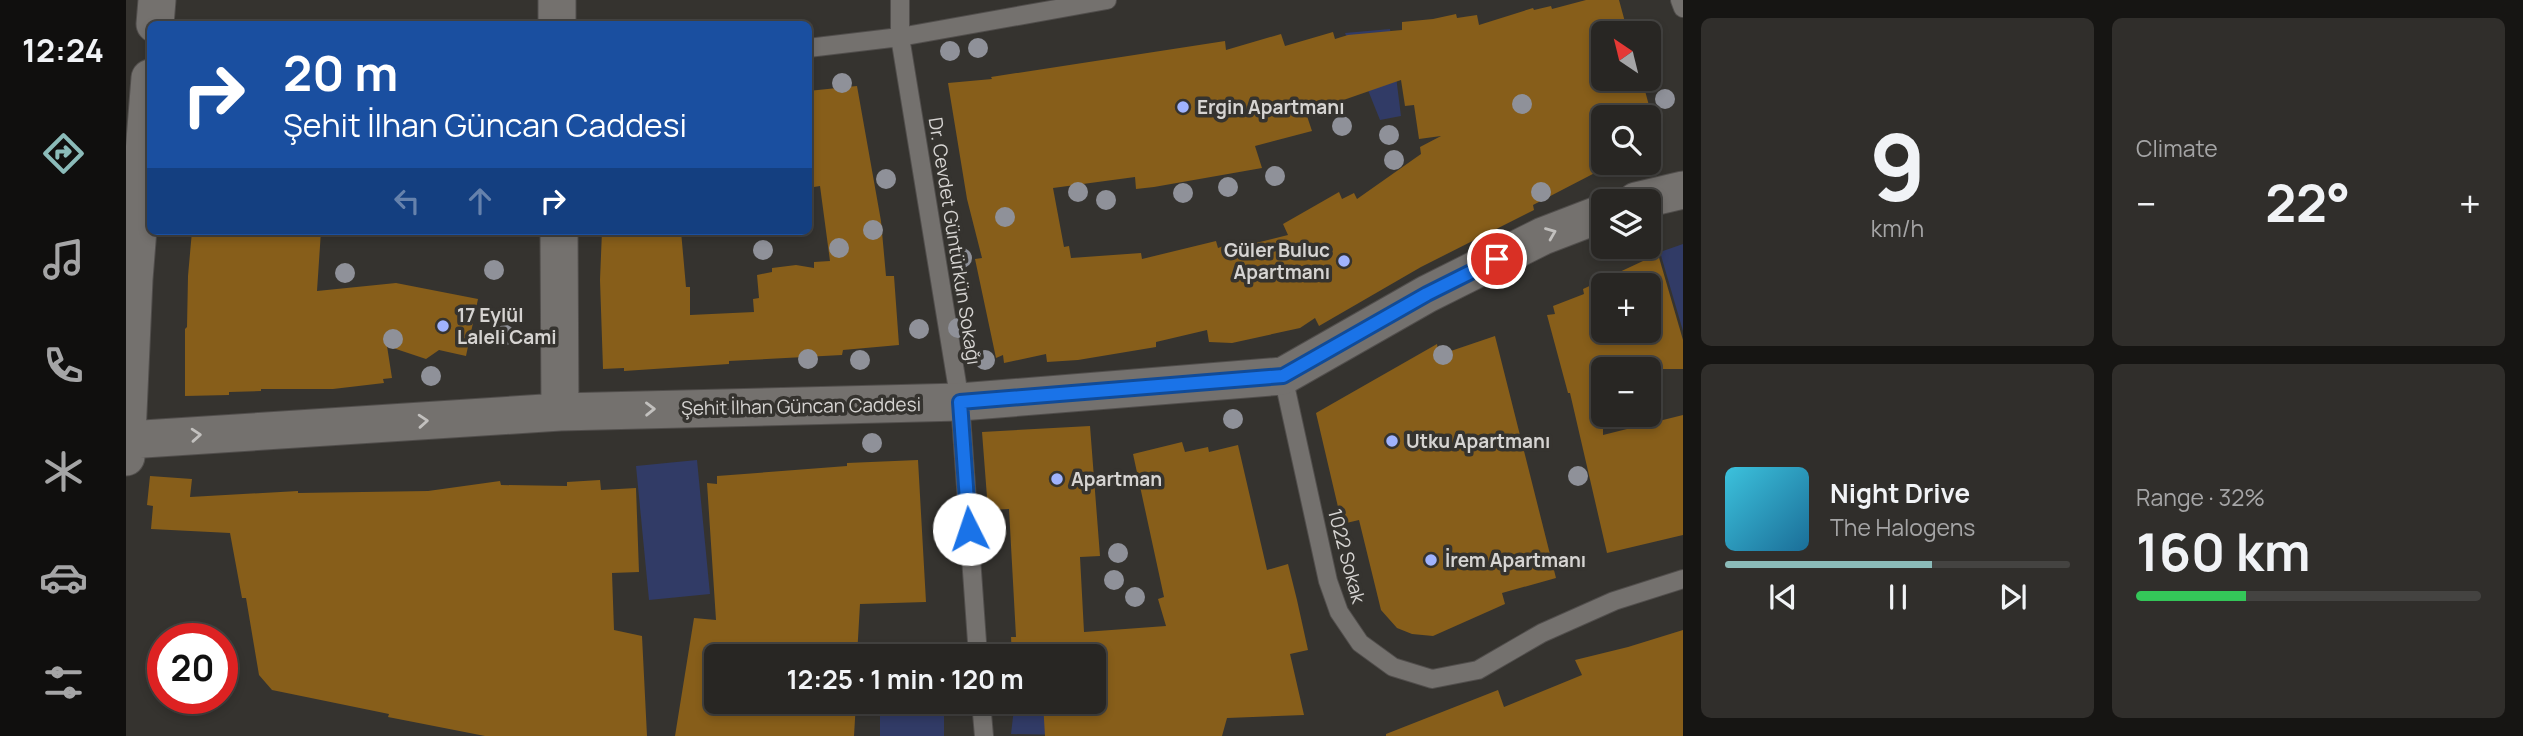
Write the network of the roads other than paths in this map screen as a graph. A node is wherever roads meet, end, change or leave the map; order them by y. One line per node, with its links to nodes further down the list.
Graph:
1 (157, 0): 7 (street)
2 (557, 0): 8 (street)
3 (900, 0): 9 (lane, Dr. Cevdet Güntürkün Sokağı)
4 (1107, 0): 9 (lane)
5 (1680, 0): 6 (lane)
6 (1683, 8)
7 (155, 21)
8 (557, 21)
9 (900, 37): 10 (lane); 18 (lane, Dr. Cevdet Güntürkün Sokağı)
10 (812, 48)
11 (147, 108): 16 (street)
12 (1683, 190): 13 (street)
13 (1661, 195)
14 (1591, 218): 17 (street, Şehit İlhan Güncan Caddesi, one-way to 14)
15 (559, 235): 19 (street)
16 (130, 279): 20 (street)
17 (1283, 376): 18 (street, Şehit İlhan Güncan Caddesi); 21 (lane, 1022 Sokak)
18 (960, 402): 19 (street, Şehit İlhan Güncan Caddesi, one-way to 18); 22 (lane, Dr. Cevdet Güntürkün Sokağı)
19 (560, 412): 20 (street, Şehit İlhan Güncan Caddesi, one-way to 19)
20 (127, 449)
21 (1683, 579)
22 (977, 644)
23 (982, 714): 24 (lane)
24 (984, 736)

